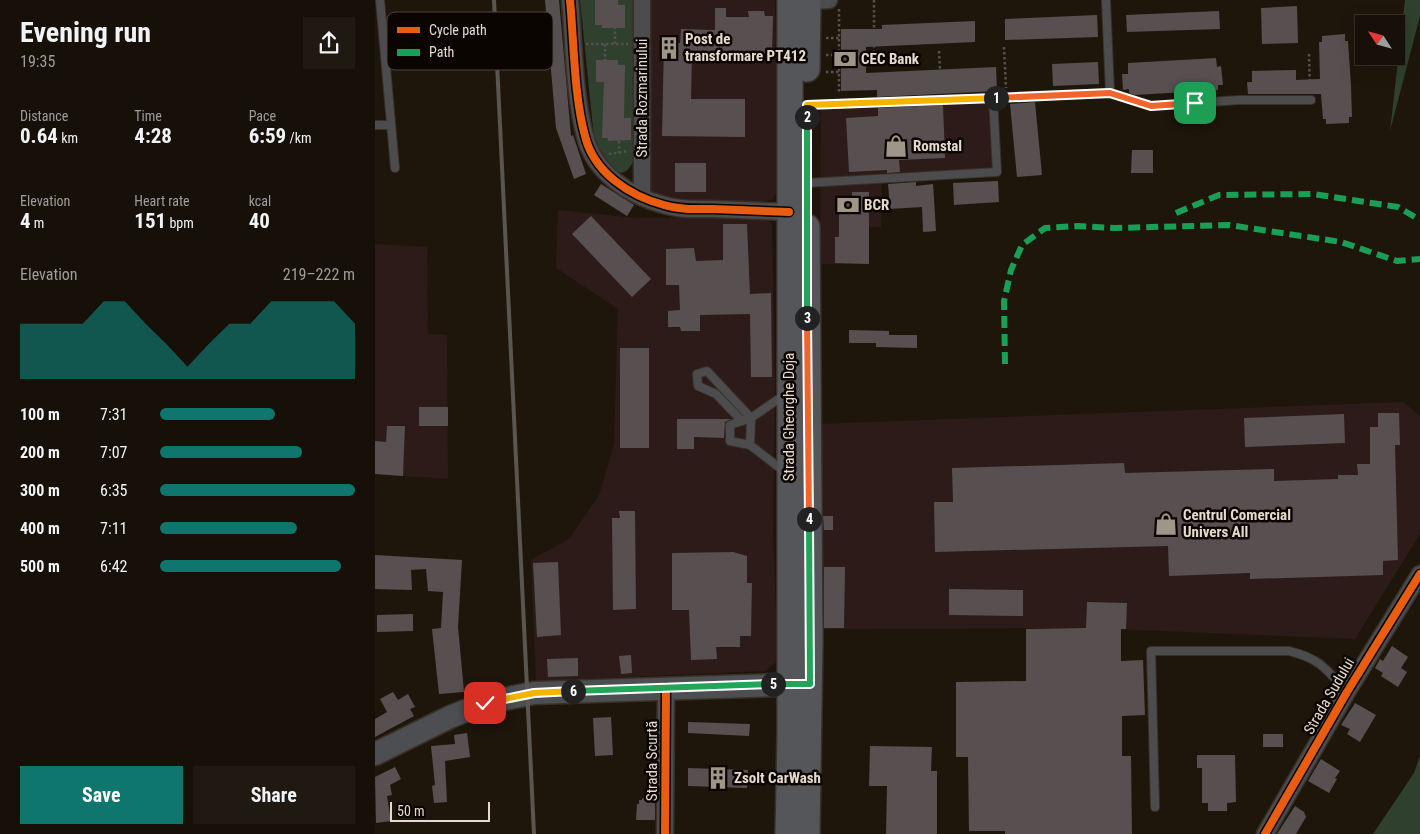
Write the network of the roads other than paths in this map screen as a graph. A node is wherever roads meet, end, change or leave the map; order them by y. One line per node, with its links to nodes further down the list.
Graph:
1 (380, 0): 12 (lane)
2 (570, 0): 16 (street)
3 (642, 0): 16 (street, Strada Rozmarinului)
4 (790, 0): 17 (main road, Strada Gheorghe Doja)
5 (808, 0): 6 (street); 11 (main road, Strada Gheorghe Doja)
6 (829, 0)
7 (1106, 0): 8 (lane)
8 (1110, 93): 9 (lane); 10 (lane)
9 (993, 98): 11 (lane); 15 (lane)
10 (1311, 100)
11 (807, 105): 15 (main road, Strada Gheorghe Doja)
12 (390, 125): 13 (lane); 14 (lane)
13 (375, 126)
14 (395, 168)
15 (807, 183): 24 (main road, Strada Gheorghe Doja)
16 (641, 197): 17 (street)
17 (789, 212): 18 (main road, Strada Gheorghe Doja)
18 (790, 391): 19 (lane); 22 (main road, Strada Gheorghe Doja)
19 (751, 418): 20 (lane); 20 (lane); 21 (lane)
20 (742, 421): 21 (lane)
21 (750, 445): 22 (lane)
22 (789, 475): 24 (main road, Strada Gheorghe Doja)
23 (1420, 574): 26 (street, Strada Sudului)
24 (799, 684): 25 (main road); 30 (main road, Strada Gheorghe Doja); 31 (main road, Strada Gheorghe Doja)
25 (666, 688): 27 (main road); 29 (street, Strada Scurtă)
26 (1347, 692): 28 (lane); 32 (street, Strada Sudului)
27 (375, 754)
28 (1155, 807)
29 (665, 834)
30 (788, 834)
31 (807, 834)
32 (1265, 834)

